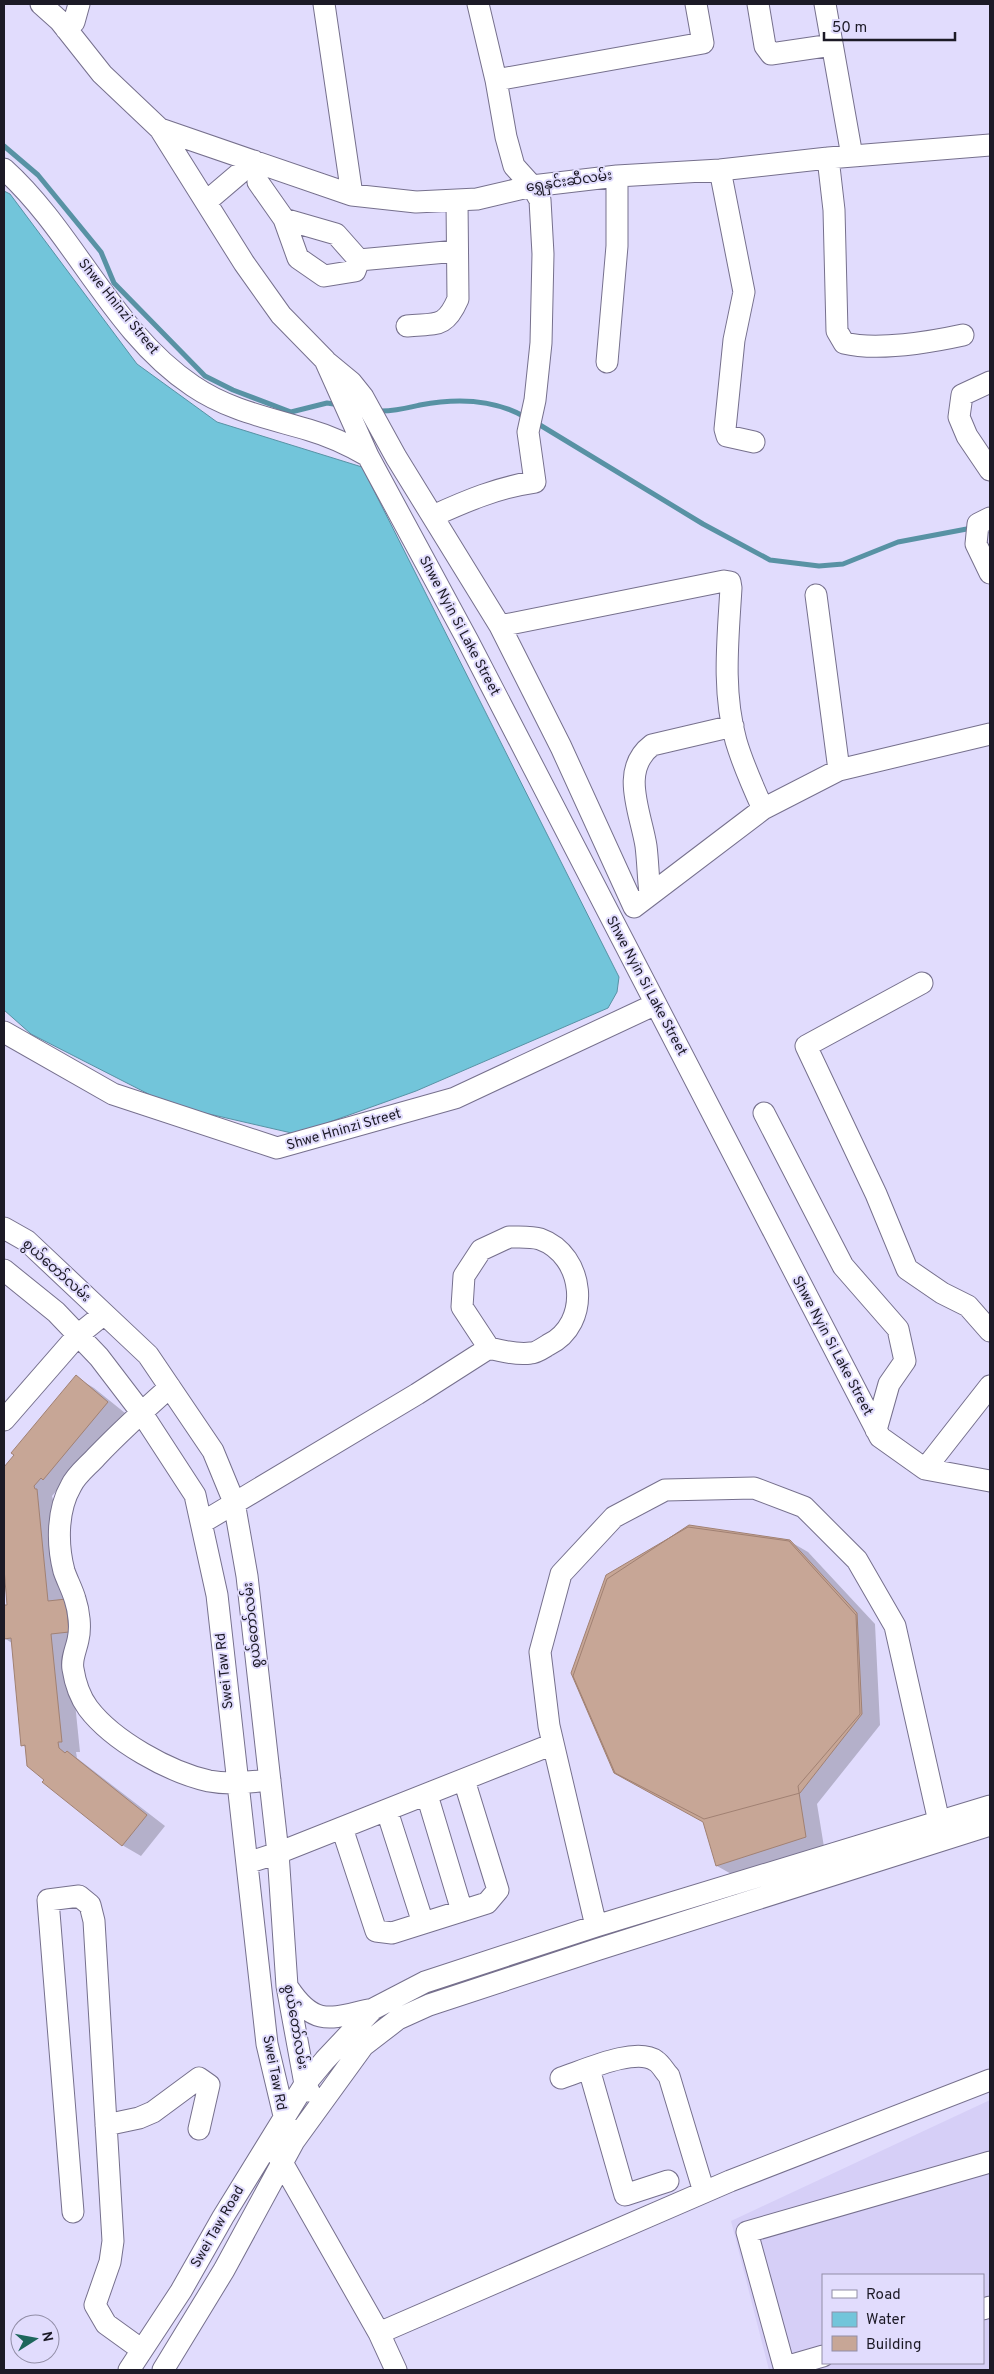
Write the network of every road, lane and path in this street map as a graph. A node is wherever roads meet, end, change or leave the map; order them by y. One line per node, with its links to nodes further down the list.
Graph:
1 (41, 4): 8 (street)
2 (79, 4): 8 (street)
3 (324, 4): 21 (street)
4 (478, 4): 10 (street)
5 (696, 4): 10 (street)
6 (758, 4): 9 (street)
7 (825, 4): 9 (street)
8 (66, 29): 11 (street)
9 (832, 45): 13 (street)
10 (496, 80): 20 (street)
11 (160, 129): 15 (street, ရွှေနှင်းဆီလမ်း); 22 (street)
12 (990, 145): 13 (street, ရွှေနှင်းဆီလမ်း)
13 (852, 156): 14 (street, ရွှေနှင်းဆီလမ်း)
14 (828, 158): 17 (street, ရွှေနှင်းဆီလမ်း); 28 (street)
15 (254, 161): 21 (street, ရွှေနှင်းဆီလမ်း); 22 (street)
16 (4, 169): 33 (street, Shwe Hninzi Street)
17 (720, 170): 18 (street, ရွှေနှင်းဆီလမ်း); 32 (street)
18 (617, 176): 20 (street, ရွှေနှင်းဆီလမ်း); 29 (street)
19 (258, 182): 24 (street)
20 (532, 186): 23 (street, ရွှေနှင်းဆီလမ်း); 35 (street)
21 (352, 195): 23 (street, ရွှေနှင်းဆီလမ်း)
22 (207, 201): 31 (street)
23 (457, 201): 25 (street)
24 (284, 218): 26 (street); 26 (street)
25 (458, 251): 26 (street); 27 (street)
26 (359, 260)
27 (407, 326)
28 (963, 335)
29 (607, 362)
30 (990, 382): 34 (street)
31 (353, 400): 33 (street, Shwe Nyin Si Lake Street); 35 (street)
32 (754, 442)
33 (368, 456): 46 (street, Shwe Nyin Si Lake Street)
34 (990, 470)
35 (433, 516): 39 (street)
36 (982, 526): 37 (street)
37 (990, 573)
38 (816, 595): 42 (street)
39 (500, 626): 40 (street); 44 (street)
40 (733, 726): 43 (street); 44 (street)
41 (990, 734): 42 (street)
42 (839, 770): 43 (street)
43 (763, 809): 44 (street)
44 (650, 893)
45 (922, 983): 52 (street)
46 (656, 1004): 47 (street, Shwe Hninzi Street); 59 (street, Shwe Nyin Si Lake Street)
47 (4, 1032)
48 (764, 1112): 59 (street)
49 (4, 1228): 51 (street, စွယ်တော်လမ်း)
50 (4, 1270): 53 (street, Swei Taw Rd)
51 (104, 1314): 53 (street); 56 (street, စွယ်တော်လမ်း)
52 (990, 1331)
53 (78, 1335): 57 (street, Swei Taw Rd); 58 (street)
54 (488, 1348): 54 (street); 62 (street)
55 (990, 1386): 60 (street)
56 (170, 1387): 57 (street); 62 (street, စွယ်တော်လမ်း)
57 (141, 1412): 63 (street, Swei Taw Rd); 67 (street)
58 (4, 1420)
59 (876, 1430): 60 (street, Shwe Nyin Si Lake Street)
60 (925, 1469): 61 (street, Shwe Nyin Si Lake Street)
61 (990, 1481)
62 (234, 1502): 63 (street); 65 (street, စွယ်တော်လမ်း)
63 (203, 1522): 67 (street, Swei Taw Rd)
64 (553, 1744): 66 (street); 73 (street); 78 (street)
65 (270, 1780): 67 (street); 74 (street, စွယ်တော်လမ်း)
66 (464, 1780): 68 (street); 76 (street)
67 (237, 1784): 75 (street, Swei Taw Rd)
68 (427, 1795): 70 (street); 76 (street)
69 (990, 1806): 73 (street)
70 (387, 1811): 72 (street); 77 (street)
71 (990, 1825): 73 (street)
72 (342, 1828): 74 (street); 77 (street)
73 (941, 1831): 78 (street); 85 (street, Swei Taw Road)
74 (278, 1853): 75 (street); 79 (street, စွယ်တော်လမ်း)
75 (247, 1863): 86 (street, Swei Taw Rd)
76 (462, 1911): 77 (street)
77 (423, 1923)
78 (596, 1926): 80 (street)
79 (287, 1986): 80 (street); 84 (street, စွယ်တော်လမ်း)
80 (373, 2010): 84 (street, Swei Taw Road)
81 (589, 2069): 82 (street); 93 (street); 94 (street)
82 (561, 2078)
83 (990, 2080): 94 (street)
84 (306, 2084): 85 (street, စွယ်တော်လမ်း); 86 (street, Swei Taw Road)
85 (318, 2106): 89 (street, Swei Taw Road)
86 (282, 2118): 89 (street, Swei Taw Rd); 90 (street, Swei Taw Road)
87 (106, 2125): 88 (street); 95 (street); 97 (street)
88 (199, 2129)
89 (294, 2141): 91 (street, Swei Taw Road)
90 (268, 2142): 91 (street); 97 (street, Swei Taw Road)
91 (283, 2162): 96 (street); 101 (street, Swei Taw Road)
92 (990, 2162): 99 (street)
93 (668, 2181)
94 (704, 2192): 96 (street)
95 (73, 2212)
96 (379, 2333): 102 (street)
97 (142, 2350): 100 (street, Swei Taw Road)
98 (822, 2356): 99 (street)
99 (785, 2369)
100 (129, 2370)
101 (162, 2370)
102 (396, 2370)

